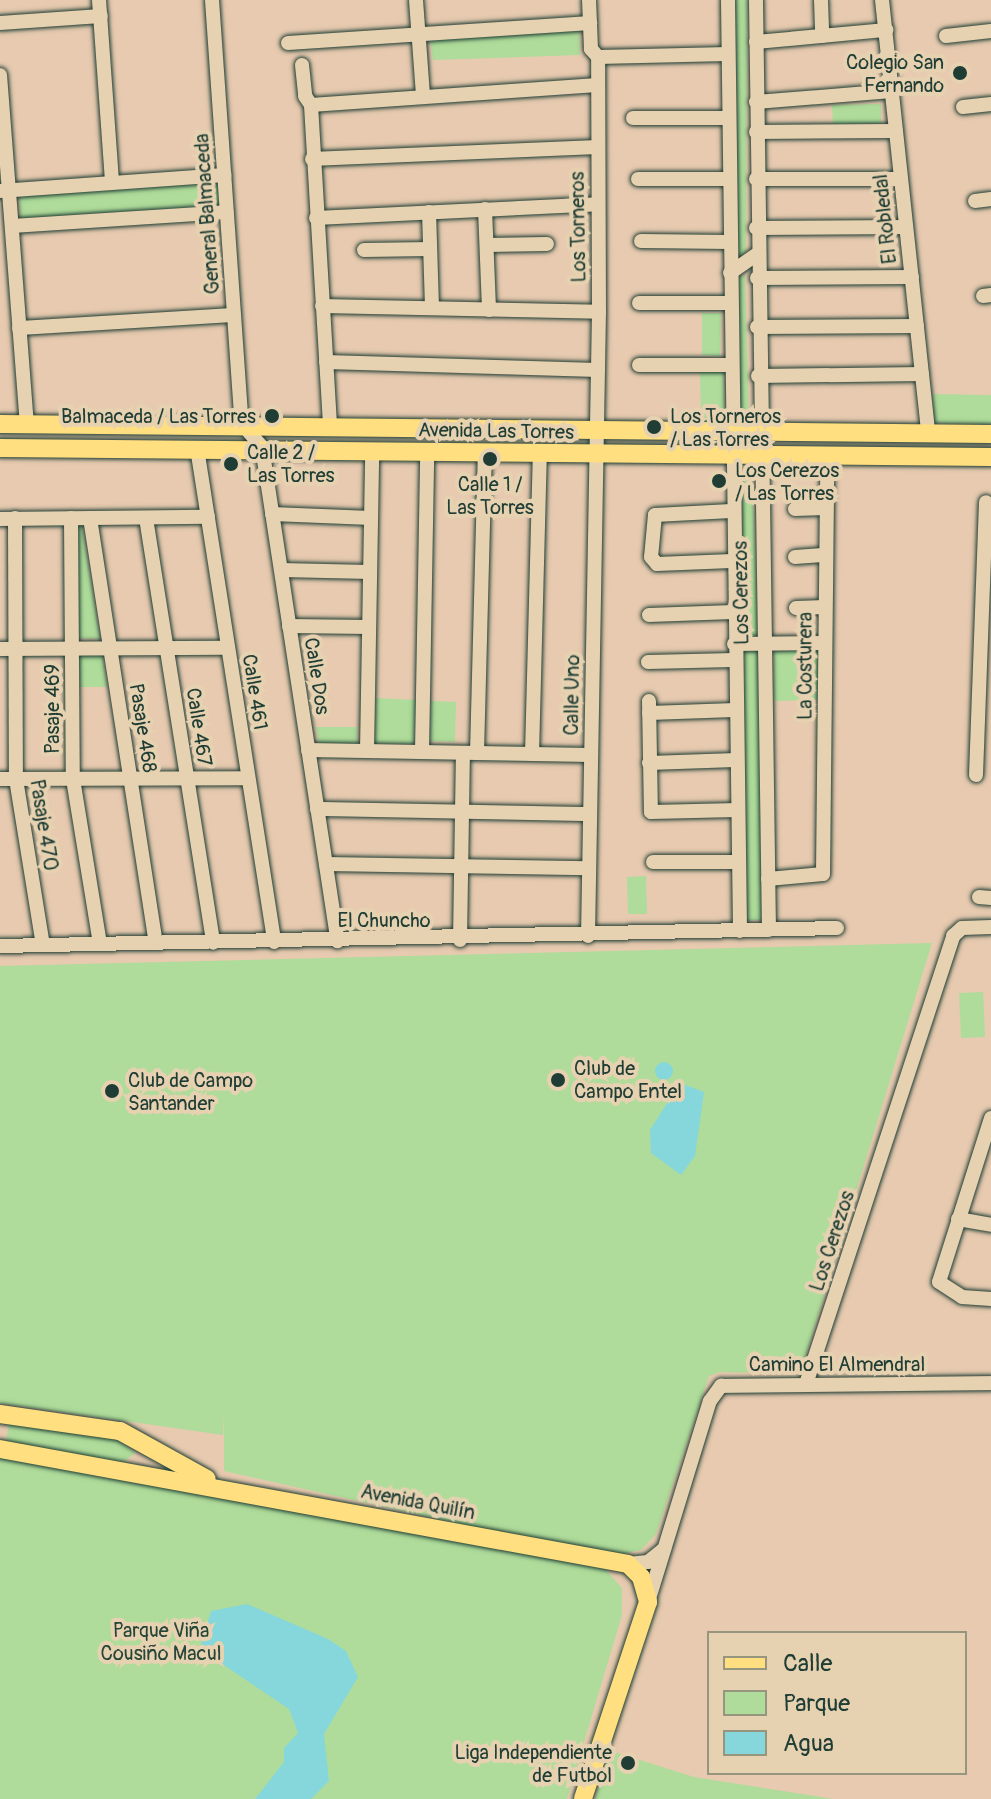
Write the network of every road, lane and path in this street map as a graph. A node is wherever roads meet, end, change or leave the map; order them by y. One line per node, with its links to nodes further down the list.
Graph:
1 (99, 0): 9 (street)
2 (212, 0): 36 (street, General Balmaceda)
3 (416, 0): 14 (street)
4 (589, 0): 11 (street, Los Torneros)
5 (728, 0): 19 (street, Los Cerezos)
6 (756, 0): 17 (street, Los Cerezos)
7 (821, 0): 15 (street)
8 (882, 0): 12 (street, El Robledal)
9 (101, 16): 10 (street); 41 (street)
10 (0, 23)
11 (590, 23): 14 (street); 20 (street, Los Torneros)
12 (886, 30): 15 (street); 24 (street, El Robledal)
13 (991, 31): 16 (street)
14 (419, 35): 18 (street); 25 (street)
15 (822, 36): 17 (street)
16 (946, 36)
17 (756, 42): 26 (street, Los Cerezos)
18 (288, 43)
19 (728, 54): 20 (street); 31 (street, Los Cerezos)
20 (598, 57): 23 (street, Los Torneros)
21 (302, 65): 28 (street)
22 (0, 75): 42 (street)
23 (597, 85): 25 (street); 34 (street, Los Torneros)
24 (892, 91): 26 (street); 32 (street, El Robledal)
25 (423, 95): 28 (street)
26 (756, 102): 33 (street, Los Cerezos)
27 (991, 104): 29 (street)
28 (311, 105): 35 (street)
29 (963, 107)
30 (633, 118): 31 (street)
31 (729, 118): 38 (street, Los Cerezos)
32 (896, 131): 33 (street); 40 (street, El Robledal)
33 (756, 132): 39 (street, Los Cerezos)
34 (597, 147): 35 (street); 45 (street, Los Torneros)
35 (312, 159): 49 (street)
36 (224, 175): 41 (street); 47 (street, General Balmaceda)
37 (638, 179): 38 (street)
38 (729, 179): 54 (street, Los Cerezos)
39 (756, 179): 40 (street); 52 (street, Los Cerezos)
40 (901, 179): 51 (street, El Robledal)
41 (112, 183): 42 (street)
42 (4, 190): 50 (street)
43 (991, 199): 44 (street)
44 (975, 201)
45 (598, 204): 46 (street); 68 (street, Los Torneros)
46 (485, 209): 48 (street); 56 (street)
47 (227, 212): 50 (street); 69 (street, General Balmaceda)
48 (429, 212): 49 (street); 57 (street)
49 (316, 218): 65 (street)
50 (12, 226): 72 (street)
51 (906, 227): 52 (street); 61 (street, El Robledal)
52 (756, 228): 59 (street, Los Cerezos)
53 (641, 241): 54 (street)
54 (729, 242): 60 (street, Los Cerezos)
55 (547, 244): 56 (street)
56 (487, 245): 67 (street)
57 (430, 249): 58 (street); 66 (street)
58 (364, 250)
59 (756, 255): 60 (street); 62 (street, Los Cerezos)
60 (730, 273): 64 (street, Los Cerezos)
61 (912, 277): 62 (street); 70 (street, El Robledal)
62 (757, 278): 71 (street, Los Cerezos)
63 (639, 303): 64 (street)
64 (730, 303): 75 (street, Los Cerezos)
65 (322, 306): 66 (street); 73 (street)
66 (432, 308): 67 (street)
67 (489, 310): 68 (street)
68 (599, 312): 76 (street, Los Torneros)
69 (234, 315): 72 (street); 81 (street, General Balmaceda)
70 (917, 326): 71 (street); 77 (street, El Robledal)
71 (757, 327): 78 (street, Los Cerezos)
72 (19, 328): 80 (street)
73 (326, 362): 76 (street); 82 (street)
74 (639, 365): 75 (street)
75 (730, 365): 86 (street, Los Cerezos)
76 (598, 370): 83 (street, Los Torneros)
77 (922, 374): 78 (street); 84 (street, El Robledal)
78 (758, 376): 87 (street, Los Cerezos)
79 (0, 424): 80 (main road, Avenida Las Torres)
80 (27, 424): 81 (main road, Avenida Las Torres)
81 (242, 424): 82 (main road, Avenida Las Torres); 88 (street)
82 (330, 426): 83 (main road, Avenida Las Torres)
83 (598, 432): 86 (main road, Avenida Las Torres); 95 (street, Los Torneros)
84 (928, 434): 85 (main road, Avenida Las Torres); 87 (main road, Avenida Las Torres)
85 (991, 434)
86 (731, 435): 87 (main road, Avenida Las Torres); 97 (street, Los Cerezos)
87 (759, 435): 99 (street, Los Cerezos)
88 (262, 447): 90 (main road, Avenida Las Torres); 91 (main road, Avenida Las Torres); 104 (street, Calle Dos)
89 (0, 448): 90 (main road, Avenida Las Torres)
90 (197, 448): 105 (street, Calle 461)
91 (372, 450): 92 (main road, Avenida Las Torres); 110 (street)
92 (427, 451): 93 (main road, Avenida Las Torres); 137 (street)
93 (485, 453): 94 (main road, Avenida Las Torres); 138 (street)
94 (540, 454): 95 (main road, Avenida Las Torres); 139 (street)
95 (597, 456): 97 (main road, Avenida Las Torres); 140 (street, Calle Uno)
96 (991, 457): 98 (main road, Avenida Las Torres)
97 (731, 458): 99 (main road, Avenida Las Torres); 103 (street, Los Cerezos)
98 (827, 458): 99 (main road, Avenida Las Torres); 101 (street, La Costurera)
99 (759, 459): 123 (street, Los Cerezos)
100 (986, 502): 116 (street)
101 (826, 508): 102 (street); 111 (street, La Costurera)
102 (795, 509)
103 (731, 511): 113 (street, Los Cerezos); 113 (street)
104 (272, 514): 110 (street); 114 (street, Calle Dos)
105 (208, 517): 109 (street); 128 (street, Calle 461)
106 (7, 518): 107 (street); 129 (street, Pasaje 470)
107 (71, 518): 108 (street); 130 (street, Pasaje 469)
108 (90, 518): 109 (street); 126 (street, Pasaje 468)
109 (146, 518): 127 (street, Calle 467)
110 (371, 518): 115 (street)
111 (826, 555): 112 (street); 117 (street, La Costurera)
112 (795, 557)
113 (732, 561): 119 (street, Los Cerezos)
114 (281, 570): 115 (street); 121 (street, Calle Dos)
115 (370, 572): 122 (street)
116 (987, 594): 133 (street)
117 (825, 607): 118 (street); 124 (street, La Costurera)
118 (796, 608)
119 (733, 612): 120 (street); 125 (street, Los Cerezos)
120 (649, 615)
121 (289, 626): 122 (street); 135 (street, Calle Dos)
122 (369, 627): 136 (street)
123 (763, 643): 124 (street); 125 (street); 159 (street, Los Cerezos)
124 (825, 643): 159 (street, La Costurera)
125 (734, 644): 131 (street, Los Cerezos)
126 (111, 648): 127 (street); 130 (street); 144 (street, Pasaje 468)
127 (166, 648): 128 (street); 145 (street, Calle 467)
128 (228, 648): 146 (street, Calle 461)
129 (8, 649): 130 (street); 148 (street, Pasaje 470)
130 (72, 649): 149 (street, Pasaje 469)
131 (734, 660): 132 (street); 134 (street, Los Cerezos)
132 (648, 662)
133 (985, 689): 143 (street)
134 (735, 710): 141 (street, Los Cerezos); 142 (street)
135 (308, 750): 136 (street); 150 (street, Calle Dos)
136 (367, 751): 137 (street)
137 (422, 752): 138 (street)
138 (470, 753): 139 (street); 152 (street)
139 (532, 754): 140 (street)
140 (590, 755): 153 (street, Calle Uno)
141 (736, 760): 142 (street); 151 (street, Los Cerezos)
142 (649, 763): 151 (street)
143 (976, 775)
144 (131, 778): 145 (street); 149 (street); 168 (street, Pasaje 468)
145 (187, 778): 146 (street); 169 (street, Calle 467)
146 (248, 778): 167 (street, Calle 461)
147 (0, 779): 148 (street)
148 (16, 779): 149 (street); 171 (street, Pasaje 470)
149 (73, 779): 170 (street, Pasaje 469)
150 (317, 809): 152 (street); 156 (street, Calle Dos)
151 (738, 810): 155 (street, Los Cerezos)
152 (462, 812): 153 (street); 157 (street)
153 (589, 814): 158 (street, Calle Uno)
154 (653, 862): 155 (street)
155 (739, 862): 163 (street, Los Cerezos)
156 (326, 864): 157 (street); 166 (street, Calle Dos)
157 (461, 866): 158 (street); 165 (street)
158 (589, 868): 164 (street, Calle Uno)
159 (768, 879): 162 (street, Los Cerezos)
160 (991, 927): 179 (street, Los Cerezos)
161 (837, 928): 162 (street, El Chuncho)
162 (769, 930): 163 (street, El Chuncho)
163 (740, 931): 164 (street, El Chuncho)
164 (588, 936): 165 (street, El Chuncho)
165 (460, 940): 166 (street, El Chuncho)
166 (338, 941): 167 (street, El Chuncho)
167 (274, 942): 169 (street, El Chuncho)
168 (156, 943): 169 (street, El Chuncho); 170 (street, El Chuncho)
169 (213, 943)
170 (100, 944): 171 (street, El Chuncho)
171 (43, 945): 172 (street, El Chuncho)
172 (0, 946)
173 (991, 1118): 174 (street)
174 (987, 1147): 175 (street)
175 (958, 1219): 176 (street); 177 (street)
176 (991, 1225)
177 (991, 1299)
178 (991, 1383): 179 (street, Camino El Almendral)
179 (806, 1384): 185 (street, Camino El Almendral)
180 (4, 1416): 181 (main road, Avenida Quilín)
181 (132, 1435): 183 (main road); 184 (main road, Avenida Quilín)
182 (2, 1447): 183 (main road, Avenida Quilín)
183 (119, 1469): 184 (main road, Avenida Quilín)
184 (230, 1488): 187 (main road, Avenida Quilín)
185 (664, 1548): 186 (street, Camino El Almendral); 187 (street)
186 (658, 1568): 187 (main road); 188 (street, Camino El Almendral)
187 (632, 1573): 188 (main road); 189 (main road)
188 (648, 1602): 189 (main road)
189 (639, 1629): 190 (main road)
190 (583, 1799)

